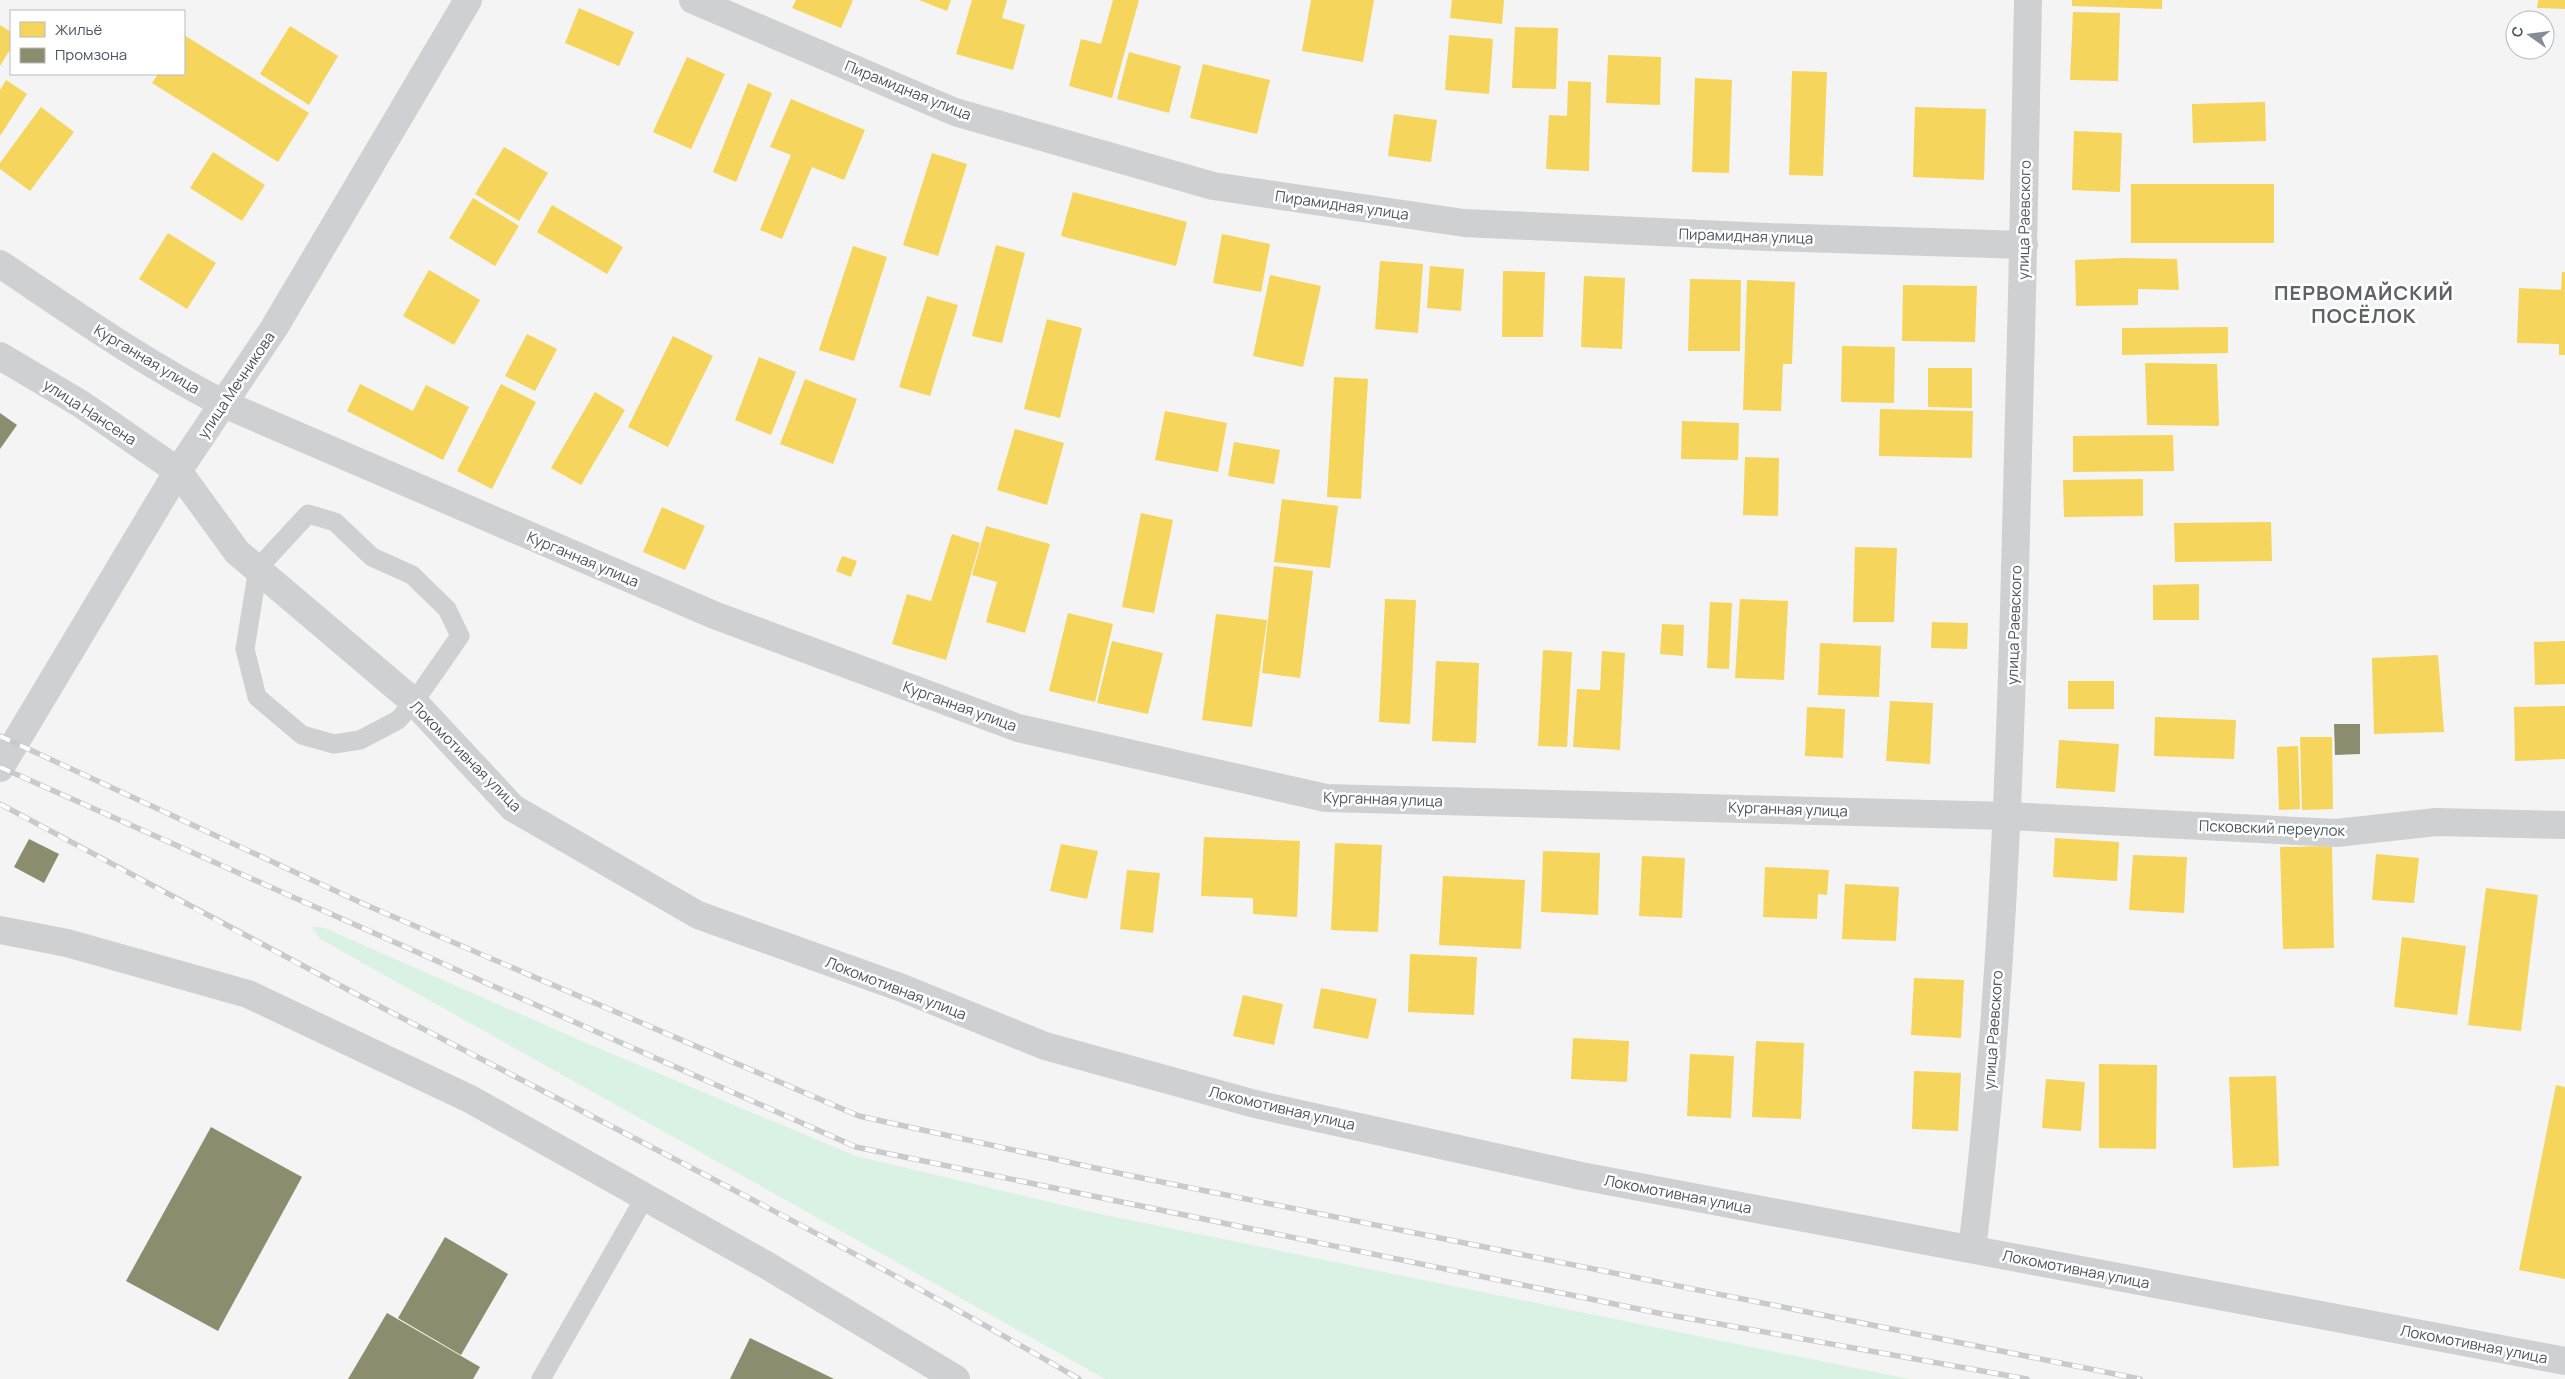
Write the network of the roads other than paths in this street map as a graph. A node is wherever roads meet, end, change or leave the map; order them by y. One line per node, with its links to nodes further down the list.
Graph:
1 (468, 0): 7 (street, улица Мечникова)
2 (693, 0): 4 (street, Пирамидная улица)
3 (2028, 0): 4 (street, улица Раевского)
4 (2024, 245): 12 (street, улица Раевского)
5 (0, 264): 7 (street, Курганная улица)
6 (0, 356): 8 (street, улица Нансена)
7 (224, 404): 8 (street, улица Мечникова); 12 (street, Курганная улица)
8 (178, 471): 9 (street, Локомотивная улица); 11 (street, улица Мечникова)
9 (258, 568): 10 (street, Локомотивная улица); 10 (lane); 10 (lane)
10 (414, 702): 16 (street, Локомотивная улица)
11 (0, 767)
12 (2008, 816): 13 (street, Псковский переулок); 16 (street, улица Раевского)
13 (2565, 825)
14 (0, 930): 15 (street)
15 (645, 1197): 18 (lane); 19 (street)
16 (1972, 1249): 17 (street, Локомотивная улица)
17 (2565, 1359)
18 (542, 1379)
19 (956, 1379)

